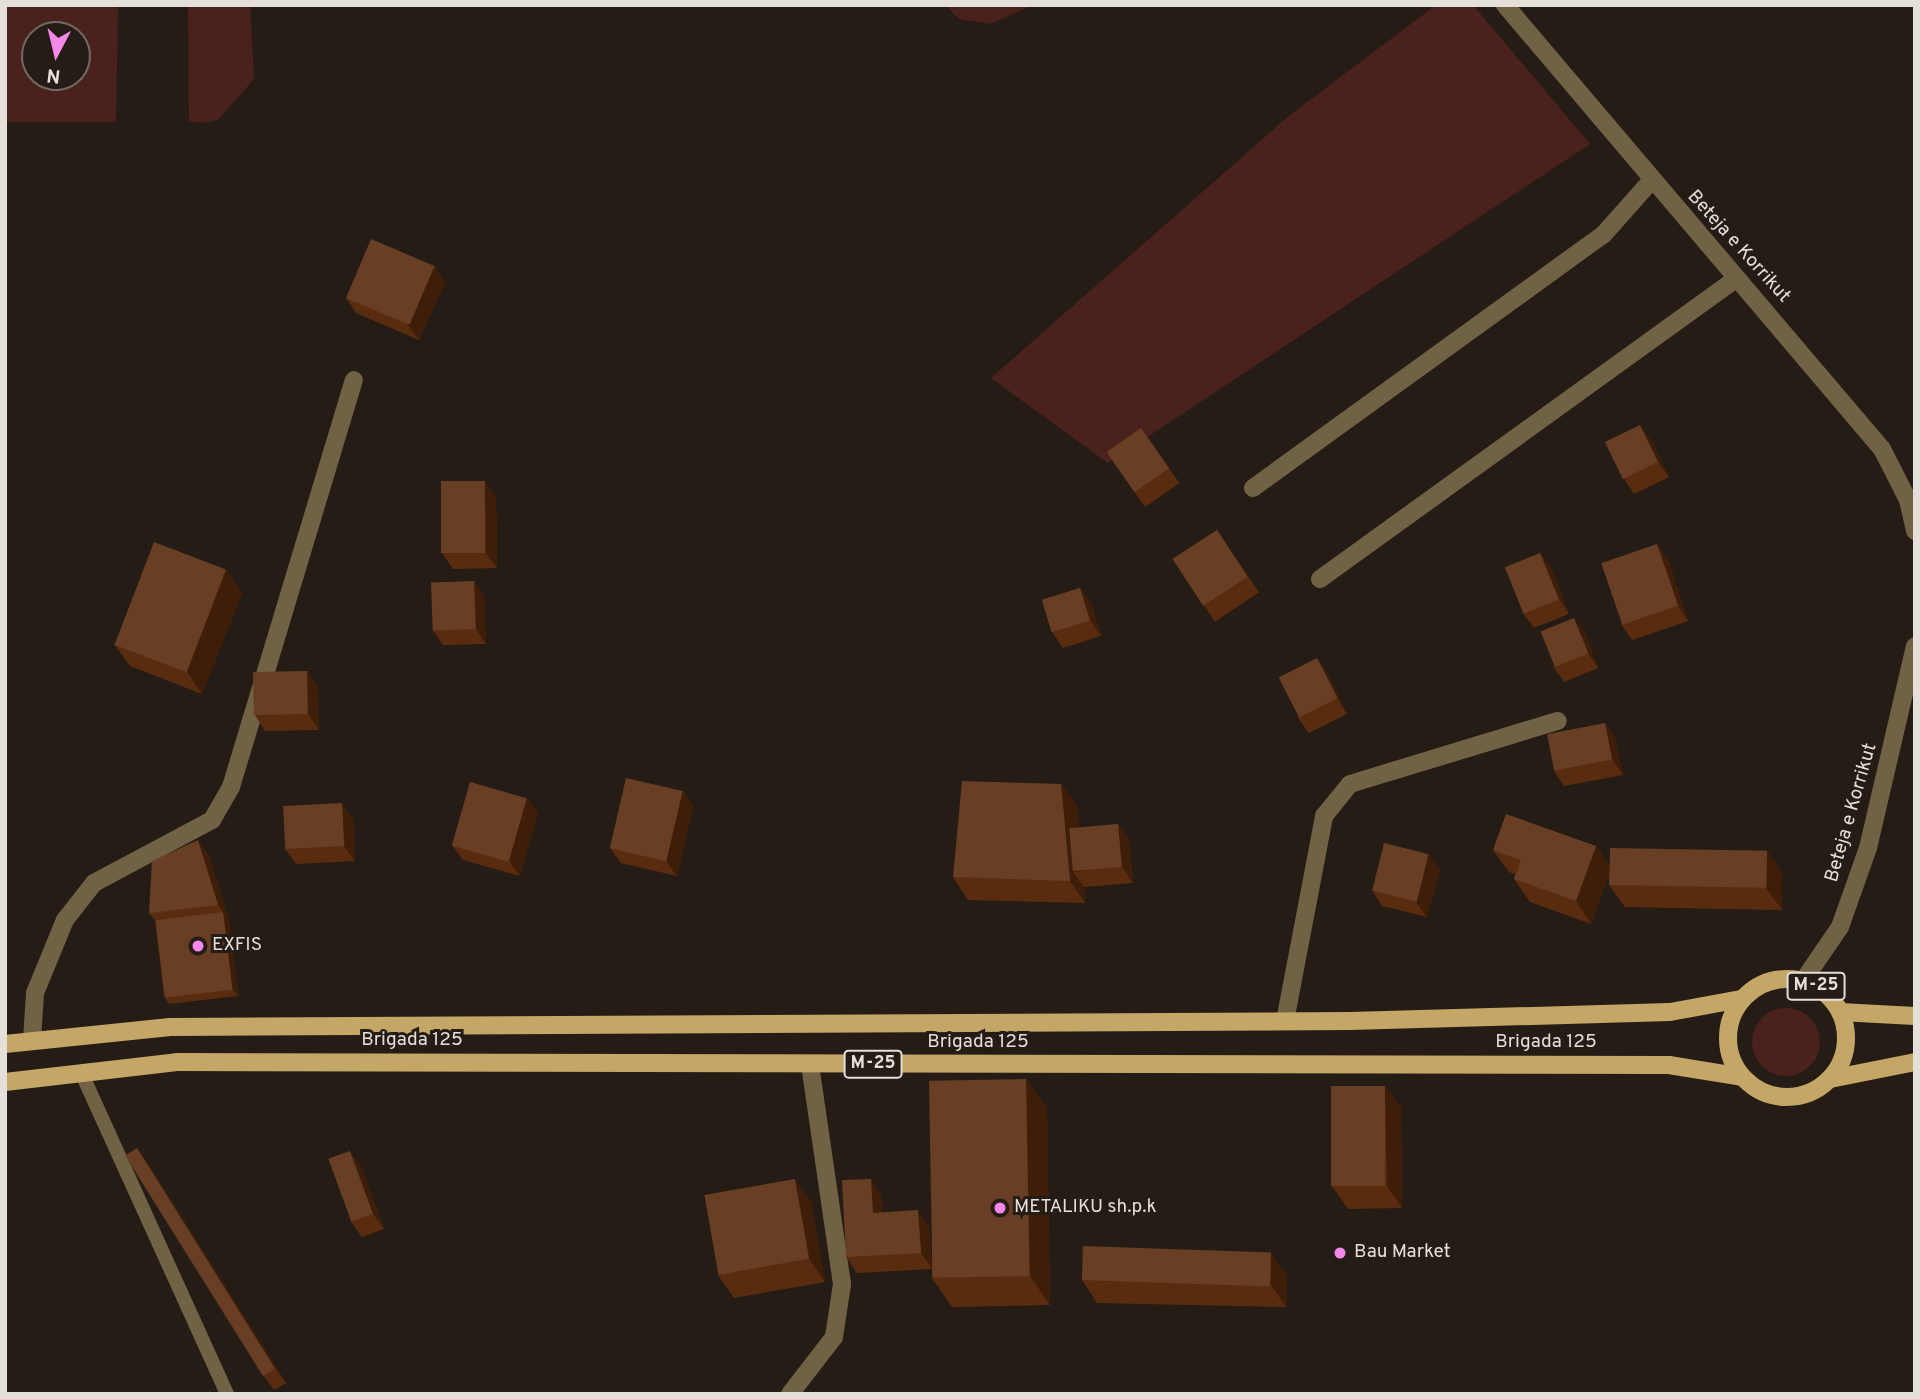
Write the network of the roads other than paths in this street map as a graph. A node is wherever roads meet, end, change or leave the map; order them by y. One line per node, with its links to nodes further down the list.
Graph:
1 (1505, 5): 2 (street, Beteja e Korrikut)
2 (1650, 182): 3 (street, Beteja e Korrikut); 5 (street)
3 (1737, 278): 6 (street, Beteja e Korrikut); 7 (street)
4 (354, 380): 15 (street)
5 (1253, 488)
6 (1915, 531)
7 (1321, 579)
8 (1915, 646): 10 (street, Beteja e Korrikut)
9 (1558, 721): 14 (street)
10 (1803, 981): 11 (main road, M-25); 12 (main road, M-25)
11 (1741, 999): 14 (main road, Brigada 125 / M-25); 20 (main road)
12 (1840, 1012): 13 (main road, M-25); 21 (main road, M-25)
13 (1915, 1016)
14 (1285, 1021): 15 (main road, Brigada 125 / M-25)
15 (32, 1040): 16 (main road, Brigada 125 / M-25)
16 (5, 1044)
17 (1915, 1062): 21 (main road, M-25)
18 (810, 1065): 19 (main road, Brigada 125 / M-25); 20 (main road, Brigada 125 / M-25); 24 (street)
19 (81, 1072): 22 (main road, Brigada 125 / M-25); 23 (lane)
20 (1742, 1077): 21 (main road, M-25)
21 (1830, 1079)
22 (5, 1082)
23 (227, 1394)
24 (790, 1394)

